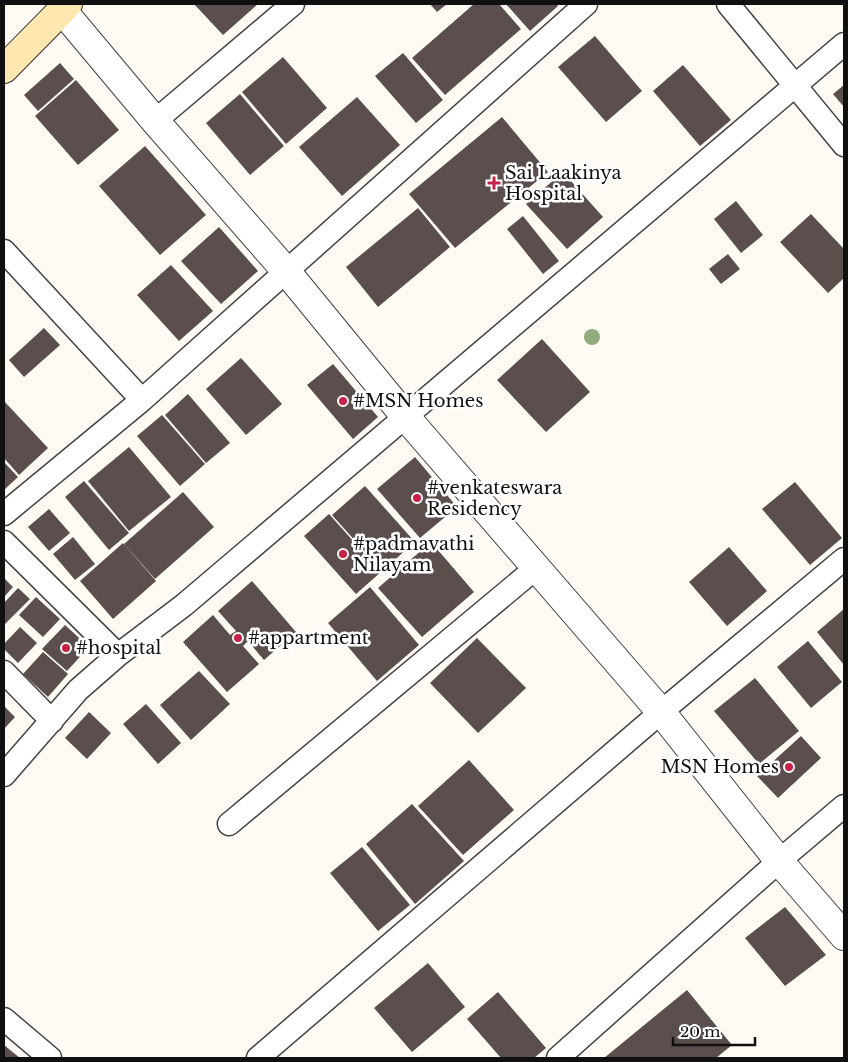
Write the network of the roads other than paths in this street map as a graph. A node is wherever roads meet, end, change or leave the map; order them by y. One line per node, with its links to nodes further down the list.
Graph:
1 (292, 4): 8 (street)
2 (586, 4): 11 (street)
3 (728, 4): 7 (street)
4 (65, 7): 6 (main road); 8 (street)
5 (844, 44): 7 (street)
6 (4, 69)
7 (794, 85): 9 (street); 13 (street)
8 (155, 121): 11 (street)
9 (844, 145)
10 (4, 251): 12 (street)
11 (286, 271): 12 (street); 13 (street)
12 (142, 400): 14 (street)
13 (404, 415): 17 (street); 18 (street)
14 (4, 514)
15 (4, 542): 18 (street)
16 (844, 559): 20 (street)
17 (536, 568): 20 (street); 24 (street)
18 (118, 655): 21 (street)
19 (4, 672): 21 (street)
20 (661, 712): 25 (street); 29 (street)
21 (52, 721): 22 (street)
22 (4, 775)
23 (844, 806): 25 (street)
24 (229, 824)
25 (779, 861): 26 (street); 30 (street)
26 (844, 936)
27 (4, 1020): 28 (street)
28 (50, 1058)
29 (258, 1058)
30 (558, 1058)

